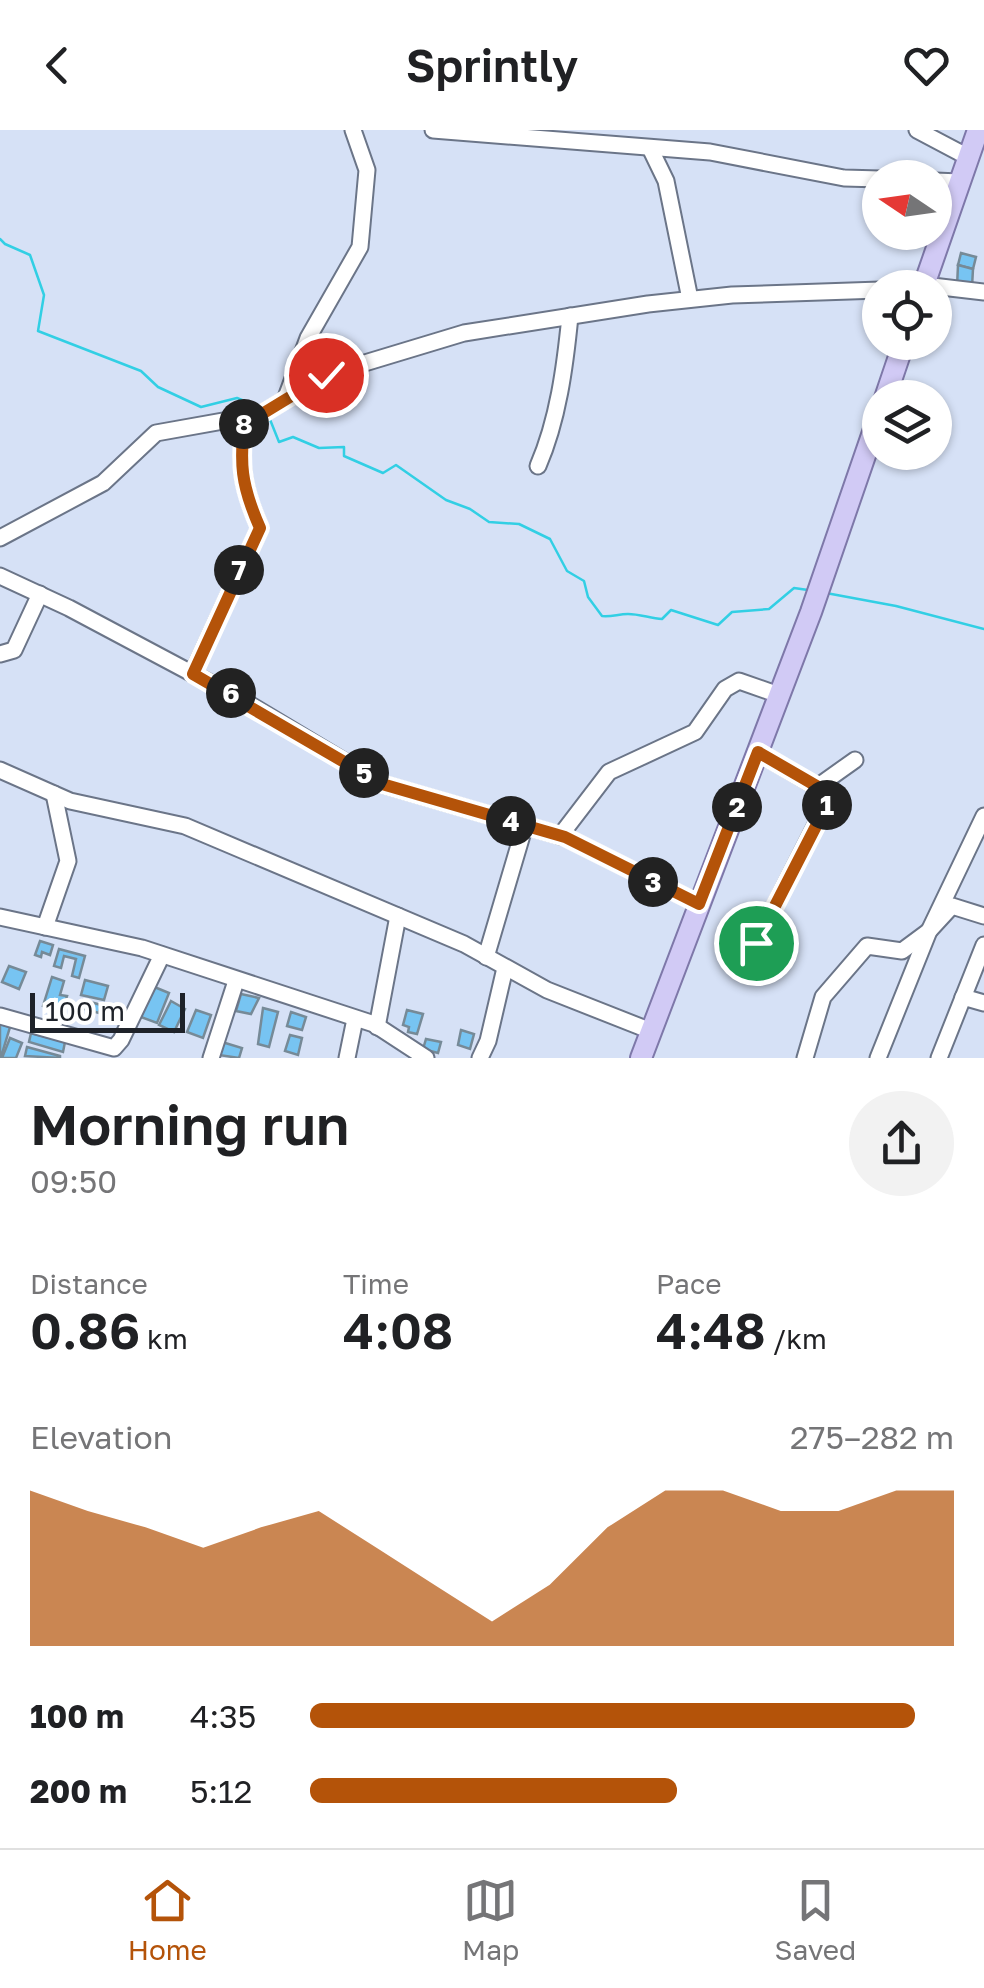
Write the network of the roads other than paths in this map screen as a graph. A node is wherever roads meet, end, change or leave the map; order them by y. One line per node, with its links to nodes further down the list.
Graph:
1 (353, 130): 17 (street)
2 (434, 130): 5 (street)
3 (917, 130): 7 (street)
4 (978, 130): 7 (main road)
5 (490, 133): 6 (street)
6 (650, 148): 8 (street); 15 (street)
7 (968, 158): 10 (main road)
8 (862, 179)
9 (952, 182): 10 (street)
10 (960, 182): 11 (main road)
11 (930, 270)
12 (952, 289): 14 (street)
13 (862, 291): 15 (street)
14 (984, 292)
15 (690, 299): 16 (street)
16 (570, 316): 17 (street); 20 (street)
17 (285, 400): 18 (street)
18 (245, 417): 21 (street); 25 (street)
19 (862, 464): 26 (main road)
20 (538, 466)
21 (0, 538)
22 (0, 576): 23 (street)
23 (40, 594): 24 (street); 25 (street)
24 (0, 654)
25 (193, 674): 33 (street)
26 (779, 695): 27 (main road); 34 (street)
27 (758, 752): 30 (street); 35 (main road)
28 (855, 760): 30 (street)
29 (0, 770): 31 (street)
30 (817, 787): 41 (street)
31 (54, 794): 36 (street); 39 (street)
32 (984, 816): 40 (street)
33 (525, 826): 34 (street); 44 (street)
34 (560, 836): 35 (street)
35 (699, 904): 52 (main road)
36 (398, 916): 44 (street); 51 (street)
37 (984, 916): 40 (street)
38 (0, 918): 39 (street)
39 (45, 927): 43 (street)
40 (929, 931): 59 (street); 60 (street)
41 (756, 943)
42 (984, 945): 47 (street)
43 (162, 955): 46 (street); 49 (street)
44 (486, 957): 45 (street)
45 (504, 968): 52 (street); 57 (street)
46 (236, 981): 50 (street); 54 (street)
47 (963, 998): 48 (street); 53 (street)
48 (984, 1003)
49 (0, 1016)
50 (355, 1018): 51 (street); 55 (street)
51 (378, 1027): 56 (street)
52 (651, 1031): 58 (main road)
53 (946, 1057)
54 (211, 1058)
55 (347, 1058)
56 (426, 1058)
57 (480, 1058)
58 (641, 1058)
59 (806, 1058)
60 (878, 1058)

